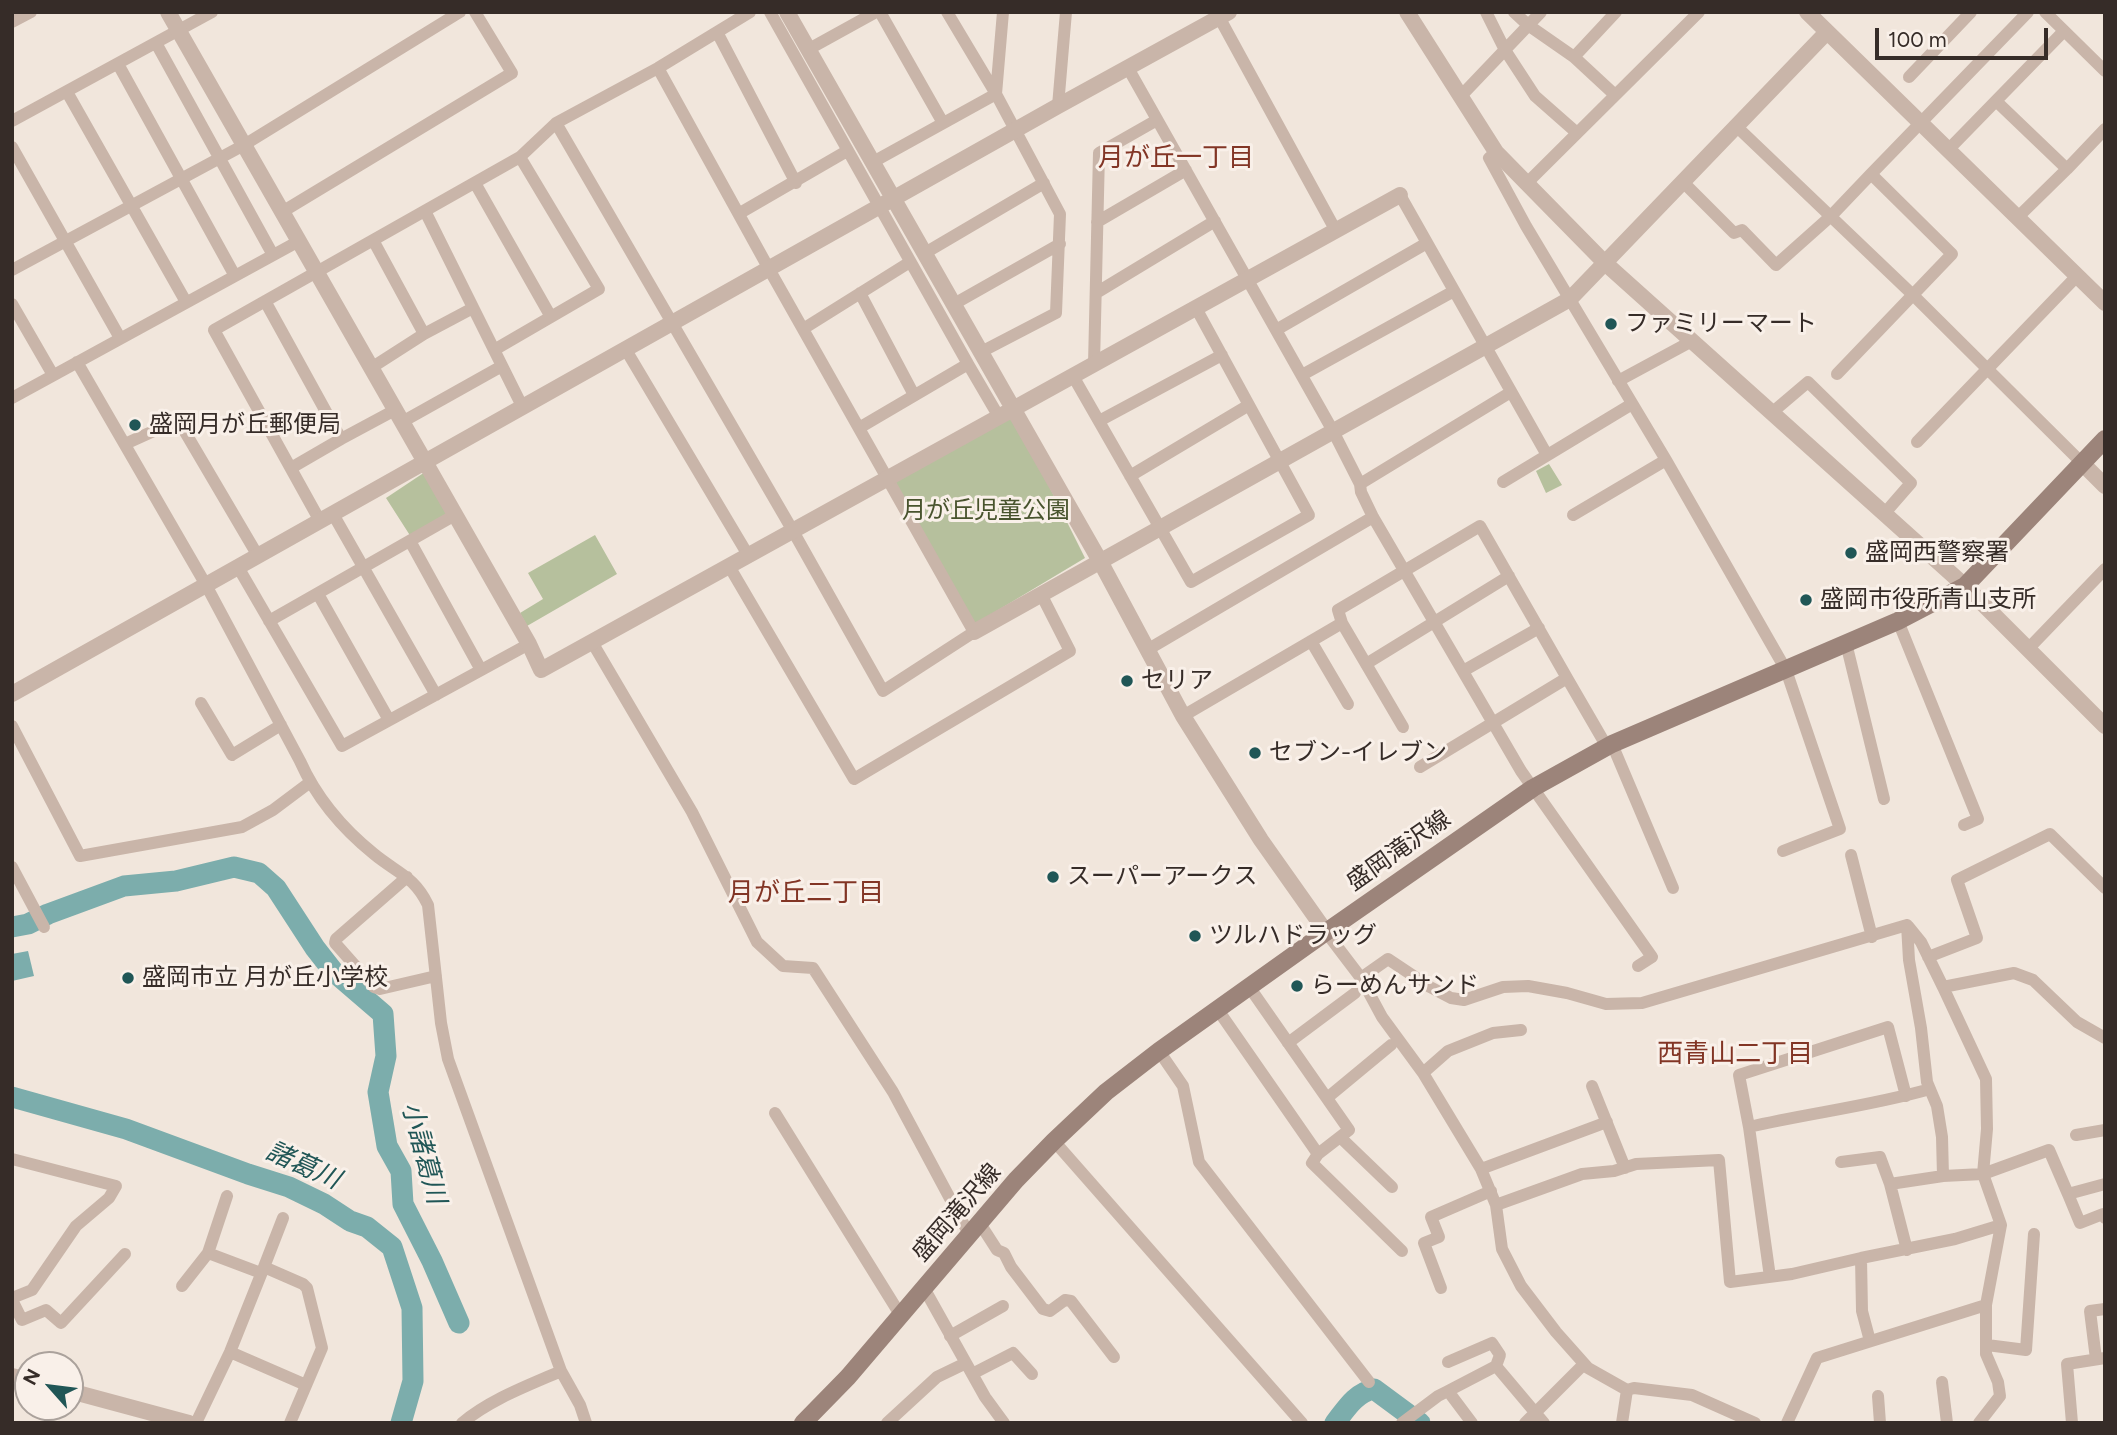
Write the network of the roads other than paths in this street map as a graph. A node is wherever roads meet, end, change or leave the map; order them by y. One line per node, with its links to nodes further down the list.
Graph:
1 (31, 12): 24 (street)
2 (169, 12): 26 (street)
3 (212, 12): 26 (street)
4 (460, 12): 54 (street)
5 (475, 12): 76 (street)
6 (750, 12): 28 (street)
7 (770, 12): 57 (street)
8 (788, 12): 31 (street)
9 (878, 12): 31 (street); 48 (street)
10 (947, 12): 40 (street)
11 (1003, 12): 40 (street)
12 (1066, 12): 44 (street)
13 (1407, 12): 42 (street)
14 (1486, 12): 32 (street)
15 (1514, 12): 25 (street)
16 (1541, 12): 25 (street)
17 (1616, 12): 33 (street)
18 (1699, 12): 41 (street)
19 (1807, 12): 29 (street)
20 (1971, 12): 38 (street)
21 (2028, 12): 49 (street)
22 (2045, 12): 27 (street)
23 (1224, 15): 36 (street); 82 (street)
24 (12, 22)
25 (1528, 25): 32 (street); 33 (street)
26 (179, 30): 30 (street); 54 (street)
27 (2064, 31): 37 (street); 43 (street)
28 (717, 32): 35 (street); 68 (street)
29 (1827, 32): 49 (street); 50 (street)
30 (156, 43): 34 (street); 59 (street)
31 (809, 50): 61 (street)
32 (1505, 50): 42 (street); 53 (street)
33 (1574, 57): 41 (street)
34 (118, 64): 39 (street); 65 (street)
35 (658, 68): 47 (street); 77 (street)
36 (1128, 68): 44 (street); 45 (street)
37 (2105, 71)
38 (1909, 77)
39 (67, 92): 46 (street); 73 (street)
40 (996, 94): 48 (street); 52 (street)
41 (1615, 95): 53 (street)
42 (1460, 97): 58 (street)
43 (1996, 101): 56 (street); 62 (street)
44 (1058, 106): 52 (street)
45 (1157, 120): 63 (street); 81 (street)
46 (12, 121)
47 (556, 123): 60 (street); 111 (street)
48 (943, 123): 61 (street)
49 (1921, 124): 56 (street); 64 (street)
50 (1736, 126): 66 (street); 78 (street)
51 (2105, 129): 62 (street)
52 (1015, 130): 70 (street); 72 (street)
53 (1577, 133): 69 (street)
54 (244, 145): 59 (street); 76 (street)
55 (12, 147): 85 (street)
56 (1948, 150): 79 (street)
57 (847, 151): 68 (street); 74 (street)
58 (1496, 152): 69 (street); 102 (street)
59 (220, 158): 65 (street); 89 (street)
60 (520, 158): 67 (street); 110 (street)
61 (873, 162): 72 (street)
62 (2067, 169): 79 (street)
63 (1186, 170): 80 (street); 81 (street)
64 (1871, 174): 78 (street); 101 (street)
65 (182, 179): 73 (street); 95 (street)
66 (1683, 182): 78 (street); 91 (street)
67 (475, 183): 75 (street); 110 (street)
68 (796, 183): 77 (street)
69 (1527, 183): 91 (street)
70 (1044, 184): 87 (street); 88 (street)
71 (1400, 195): 82 (street); 86 (street)
72 (894, 200): 74 (street); 88 (street)
73 (132, 205): 85 (street); 104 (street)
74 (879, 208): 90 (street); 92 (street)
75 (425, 211): 83 (street); 108 (street)
76 (282, 212): 84 (street)
77 (740, 213): 92 (street)
78 (1831, 216): 101 (street)
79 (2017, 218): 96 (street)
80 (1214, 221): 97 (street); 100 (street)
81 (1097, 222): 100 (street)
82 (1336, 231): 97 (street)
83 (373, 240): 94 (street); 114 (street)
84 (299, 241): 89 (street); 94 (street)
85 (65, 242): 93 (street); 115 (street)
86 (1427, 243): 98 (street); 113 (street)
87 (1060, 244): 107 (street); 120 (street)
88 (925, 253): 107 (street)
89 (273, 255): 95 (street)
90 (910, 262): 99 (street); 123 (street)
91 (1605, 263): 102 (street); 116 (street)
92 (769, 269): 111 (street); 112 (street)
93 (12, 270)
94 (316, 272): 103 (street); 126 (street)
95 (235, 276): 104 (street)
96 (2077, 276): 105 (street); 127 (street)
97 (1248, 279): 109 (street); 113 (street)
98 (1454, 291): 117 (street); 130 (street)
99 (860, 293): 112 (street); 134 (street)
100 (1096, 293): 124 (street)
101 (1913, 295): 127 (street); 128 (street)
102 (1570, 299): 117 (street); 132 (street)
103 (265, 301): 145 (street); 154 (street)
104 (186, 302): 115 (street)
105 (2105, 303)
106 (12, 304): 129 (street)
107 (954, 304): 120 (street)
108 (473, 308): 114 (street); 118 (street)
109 (1196, 308): 121 (street); 124 (street)
110 (551, 317): 118 (street)
111 (672, 324): 119 (street); 166 (street)
112 (803, 329): 143 (street)
113 (1276, 331): 130 (street)
114 (424, 334): 126 (street)
115 (120, 338): 122 (street)
116 (1692, 341): 132 (street); 160 (street)
117 (1486, 346): 133 (street); 144 (street)
118 (494, 350): 125 (street)
119 (626, 350): 138 (street); 168 (street)
120 (981, 352): 140 (street)
121 (1222, 355): 137 (street); 142 (street)
122 (77, 362): 129 (street); 148 (street)
123 (968, 364): 134 (street); 140 (street)
124 (1094, 364): 131 (street)
125 (502, 366): 138 (street); 141 (street)
126 (371, 368): 141 (street)
127 (1987, 369): 147 (street); 153 (street)
128 (1837, 374)
129 (53, 375): 135 (street)
130 (1302, 375): 144 (street)
131 (1073, 376): 140 (street); 142 (street)
132 (1618, 380): 136 (street)
133 (1511, 391): 149 (street); 158 (street)
134 (915, 395): 143 (street)
135 (12, 398)
136 (1632, 404): 149 (street); 150 (street)
137 (1249, 405): 151 (street); 155 (street)
138 (523, 408): 152 (street)
139 (1775, 410): 160 (street)
140 (1006, 413): 156 (street); 170 (street)
141 (399, 416): 145 (street); 152 (street)
142 (1099, 421): 155 (street)
143 (859, 428): 156 (street)
144 (1333, 431): 151 (street); 158 (street)
145 (341, 439): 154 (street)
146 (2105, 439): 153 (main road, 盛岡滝沢線)
147 (1917, 442)
148 (125, 444): 169 (street); 177 (street)
149 (1547, 455): 157 (street)
150 (1666, 460): 162 (street); 195 (street)
151 (1280, 461): 165 (street); 165 (street)
152 (425, 462): 161 (street); 163 (street)
153 (2082, 463): 159 (street); 178 (main road, 盛岡滝沢線)
154 (291, 468): 163 (street)
155 (1130, 476): 165 (street)
156 (888, 478): 166 (street); 186 (street)
157 (1503, 482)
158 (1360, 484): 164 (street)
159 (2105, 486)
160 (1884, 514): 178 (street)
161 (455, 515): 167 (street); 190 (street)
162 (1573, 515)
163 (327, 517): 169 (street); 173 (street)
164 (1373, 517): 174 (street); 192 (street)
165 (1160, 528): 170 (street)
166 (793, 531): 168 (street); 186 (street)
167 (410, 541): 173 (street); 194 (street)
168 (748, 555): 171 (street)
169 (258, 556): 172 (street)
170 (1100, 561): 180 (street); 192 (street)
171 (729, 566): 180 (street); 188 (street)
172 (238, 567): 177 (street); 181 (street)
173 (364, 568): 179 (street); 199 (street)
174 (1404, 570): 176 (street); 183 (street); 184 (street)
175 (2103, 573): 191 (street)
176 (1509, 576): 183 (street); 185 (street)
177 (206, 585): 198 (street); 205 (street)
178 (1965, 586): 182 (main road, 盛岡滝沢線); 191 (street)
179 (318, 594): 181 (street); 203 (street)
180 (1041, 594): 186 (street)
181 (269, 621): 203 (street)
182 (1898, 621): 189 (main road, 盛岡滝沢線); 214 (street)
183 (1434, 622): 193 (street); 196 (street)
184 (1342, 623): 187 (street); 193 (street)
185 (1539, 628): 196 (street); 197 (street)
186 (974, 632)
187 (1311, 641): 201 (street); 202 (street)
188 (592, 642): 190 (street); 269 (street)
189 (1846, 643): 195 (main road, 盛岡滝沢線); 213 (street)
190 (529, 644): 194 (street)
191 (2028, 649): 207 (street)
192 (1147, 650): 202 (street)
193 (1366, 664): 208 (street)
194 (481, 670): 199 (street)
195 (1786, 670): 209 (main road, 盛岡滝沢線); 215 (street)
196 (1463, 671): 204 (street)
197 (1567, 678): 204 (street); 209 (street)
198 (13, 692)
199 (436, 695): 203 (street)
200 (201, 703): 205 (street)
201 (1348, 704)
202 (1183, 716): 225 (street)
203 (389, 720)
204 (1492, 722): 210 (street); 212 (street)
205 (281, 725): 211 (street)
206 (12, 726): 211 (street)
207 (2105, 726)
208 (1403, 727)
209 (1609, 745): 212 (main road, 盛岡滝沢線); 219 (street)
210 (1420, 766)
211 (309, 783): 218 (street)
212 (1533, 788): 225 (main road, 盛岡滝沢線); 228 (street)
213 (1884, 799)
214 (1964, 825)
215 (1783, 851)
216 (1852, 855): 226 (street)
217 (12, 867): 221 (street)
218 (407, 877): 229 (street); 229 (street)
219 (1674, 888)
220 (2105, 888): 227 (street)
221 (25, 890): 222 (street); 223 (street)
222 (12, 897)
223 (41, 921)
224 (1907, 926): 226 (street); 227 (street); 242 (street)
225 (1326, 932): 230 (street); 232 (main road, 盛岡滝沢線)
226 (1872, 937): 230 (street)
227 (1928, 957): 231 (street)
228 (1638, 966)
229 (436, 976): 296 (street)
230 (1361, 978): 240 (street)
231 (1943, 987): 236 (street); 257 (street)
232 (1250, 988): 234 (main road, 盛岡滝沢線); 237 (street)
233 (1355, 993): 237 (street)
234 (1218, 1010): 239 (main road, 盛岡滝沢線); 252 (street)
235 (1521, 1030): 240 (street)
236 (2105, 1038)
237 (1288, 1043): 244 (street)
238 (1391, 1045): 244 (street)
239 (1159, 1051): 251 (main road, 盛岡滝沢線); 298 (street)
240 (1423, 1073): 256 (street)
241 (1592, 1086): 246 (street)
242 (1930, 1089): 243 (street); 258 (street)
243 (1906, 1096): 247 (street); 247 (street)
244 (1327, 1098): 250 (street)
245 (775, 1113): 285 (street)
246 (1607, 1122): 255 (street); 256 (street)
247 (1749, 1127): 277 (street)
248 (2105, 1130): 249 (street)
249 (2076, 1135)
250 (1339, 1137): 252 (street); 261 (street)
251 (1054, 1141): 269 (main road, 盛岡滝沢線); 315 (street)
252 (1318, 1154): 272 (street)
253 (12, 1159): 281 (street)
254 (1841, 1162): 259 (street)
255 (1625, 1168): 265 (street); 277 (street)
256 (1481, 1169): 262 (street)
257 (1983, 1174): 258 (street); 263 (street); 268 (street)
258 (1943, 1176): 259 (street)
259 (1890, 1184): 271 (street)
260 (2105, 1184): 263 (street)
261 (1392, 1187)
262 (1491, 1191): 265 (street); 279 (street)
263 (2068, 1194): 267 (street)
264 (227, 1196): 273 (street)
265 (1496, 1205): 293 (street)
266 (283, 1218): 276 (street)
267 (2105, 1218)
268 (2001, 1225): 271 (street); 282 (street)
269 (974, 1228): 280 (main road, 盛岡滝沢線); 290 (street)
270 (2034, 1234): 288 (street)
271 (1907, 1250): 275 (street)
272 (1402, 1251)
273 (208, 1253): 276 (street); 278 (street)
274 (125, 1254): 281 (street)
275 (1861, 1258): 277 (street); 287 (street)
276 (263, 1270): 289 (street); 300 (street)
277 (1770, 1277)
278 (182, 1286)
279 (1440, 1288)
280 (924, 1289): 285 (main road, 盛岡滝沢線); 286 (street)
281 (12, 1299)
282 (1986, 1305): 287 (street); 288 (street)
283 (1003, 1306): 286 (street)
284 (2105, 1309): 291 (street)
285 (901, 1316): 312 (main road, 盛岡滝沢線)
286 (950, 1336): 295 (street)
287 (1870, 1341): 319 (street)
288 (1987, 1345): 322 (street)
289 (230, 1352): 300 (street); 308 (street)
290 (1114, 1357)
291 (2100, 1358): 323 (street)
292 (1448, 1362): 294 (street)
293 (1584, 1364): 301 (street); 306 (street)
294 (1496, 1366): 302 (street); 306 (street)
295 (969, 1368): 297 (street); 313 (street); 314 (street)
296 (561, 1371): 310 (street); 311 (street)
297 (1032, 1374)
298 (1369, 1381)
299 (1942, 1382): 321 (street)
300 (306, 1385): 309 (street)
301 (1627, 1390): 317 (street); 318 (street)
302 (1448, 1391): 305 (street); 316 (street)
303 (84, 1395): 307 (street)
304 (1878, 1396): 320 (street)
305 (1408, 1418)
306 (1535, 1420)
307 (189, 1423)
308 (195, 1423)
309 (290, 1423)
310 (462, 1423)
311 (586, 1423)
312 (803, 1423)
313 (887, 1423)
314 (1004, 1423)
315 (1302, 1423)
316 (1472, 1423)
317 (1622, 1423)
318 (1755, 1423)
319 (1787, 1423)
320 (1880, 1423)
321 (1947, 1423)
322 (1979, 1423)
323 (2072, 1423)

